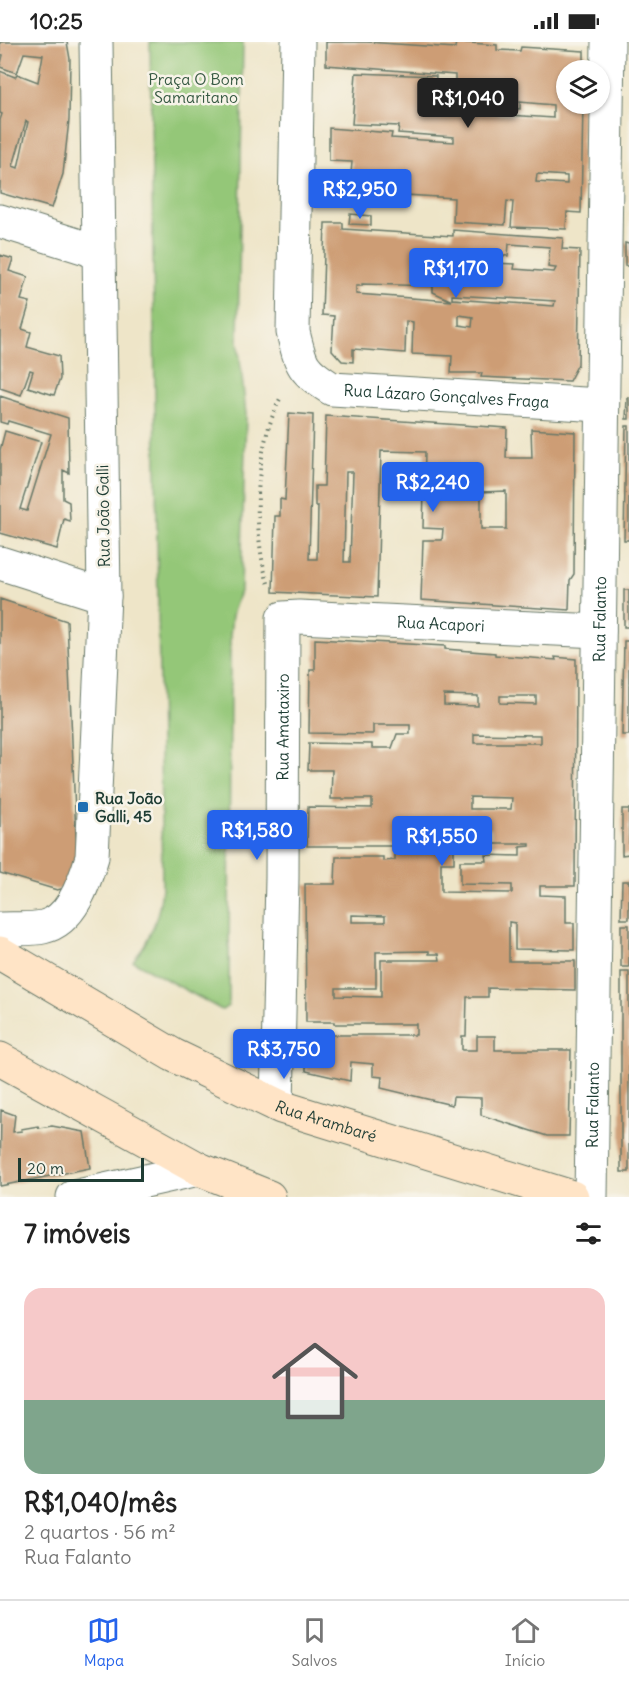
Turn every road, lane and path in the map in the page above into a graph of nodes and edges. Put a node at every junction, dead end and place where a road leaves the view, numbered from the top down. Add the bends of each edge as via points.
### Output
1 (96, 42) edge
2 (298, 42) edge
3 (608, 42) edge
4 (0, 222) edge
5 (99, 252) junction
6 (300, 362) junction
7 (601, 405) junction
8 (0, 563) edge
9 (104, 596) junction
10 (283, 618) junction
11 (599, 630) junction
12 (0, 929) edge
13 (0, 953) edge
14 (0, 1059) edge
15 (277, 1106) junction
16 (199, 1169) junction
17 (111, 1193) edge
18 (73, 1197) edge
19 (269, 1197) edge
20 (572, 1197) edge
21 (591, 1197) edge

1 - 5 street, Rua João Galli
2 - 6 street via 293,332
3 - 7 street, Rua Falanto
4 - 5 street
5 - 9 street, Rua João Galli
6 - 7 street, Rua Lázaro Gonçalves Fraga via 314,378 332,389
6 - 10 path via 266,432 260,475 258,539 270,590
7 - 11 street, Rua Falanto
8 - 9 street
9 - 12 street, Rua João Galli via 92,857 81,892 64,915 44,927
10 - 11 street, Rua Acapori
10 - 15 street, Rua Amataxiro
11 - 21 street, Rua Falanto
13 - 15 main road, Rua Arambaré via 173,1055
14 - 16 main road
15 - 20 main road, Rua Arambaré
16 - 17 street
16 - 19 main road
17 - 18 street

